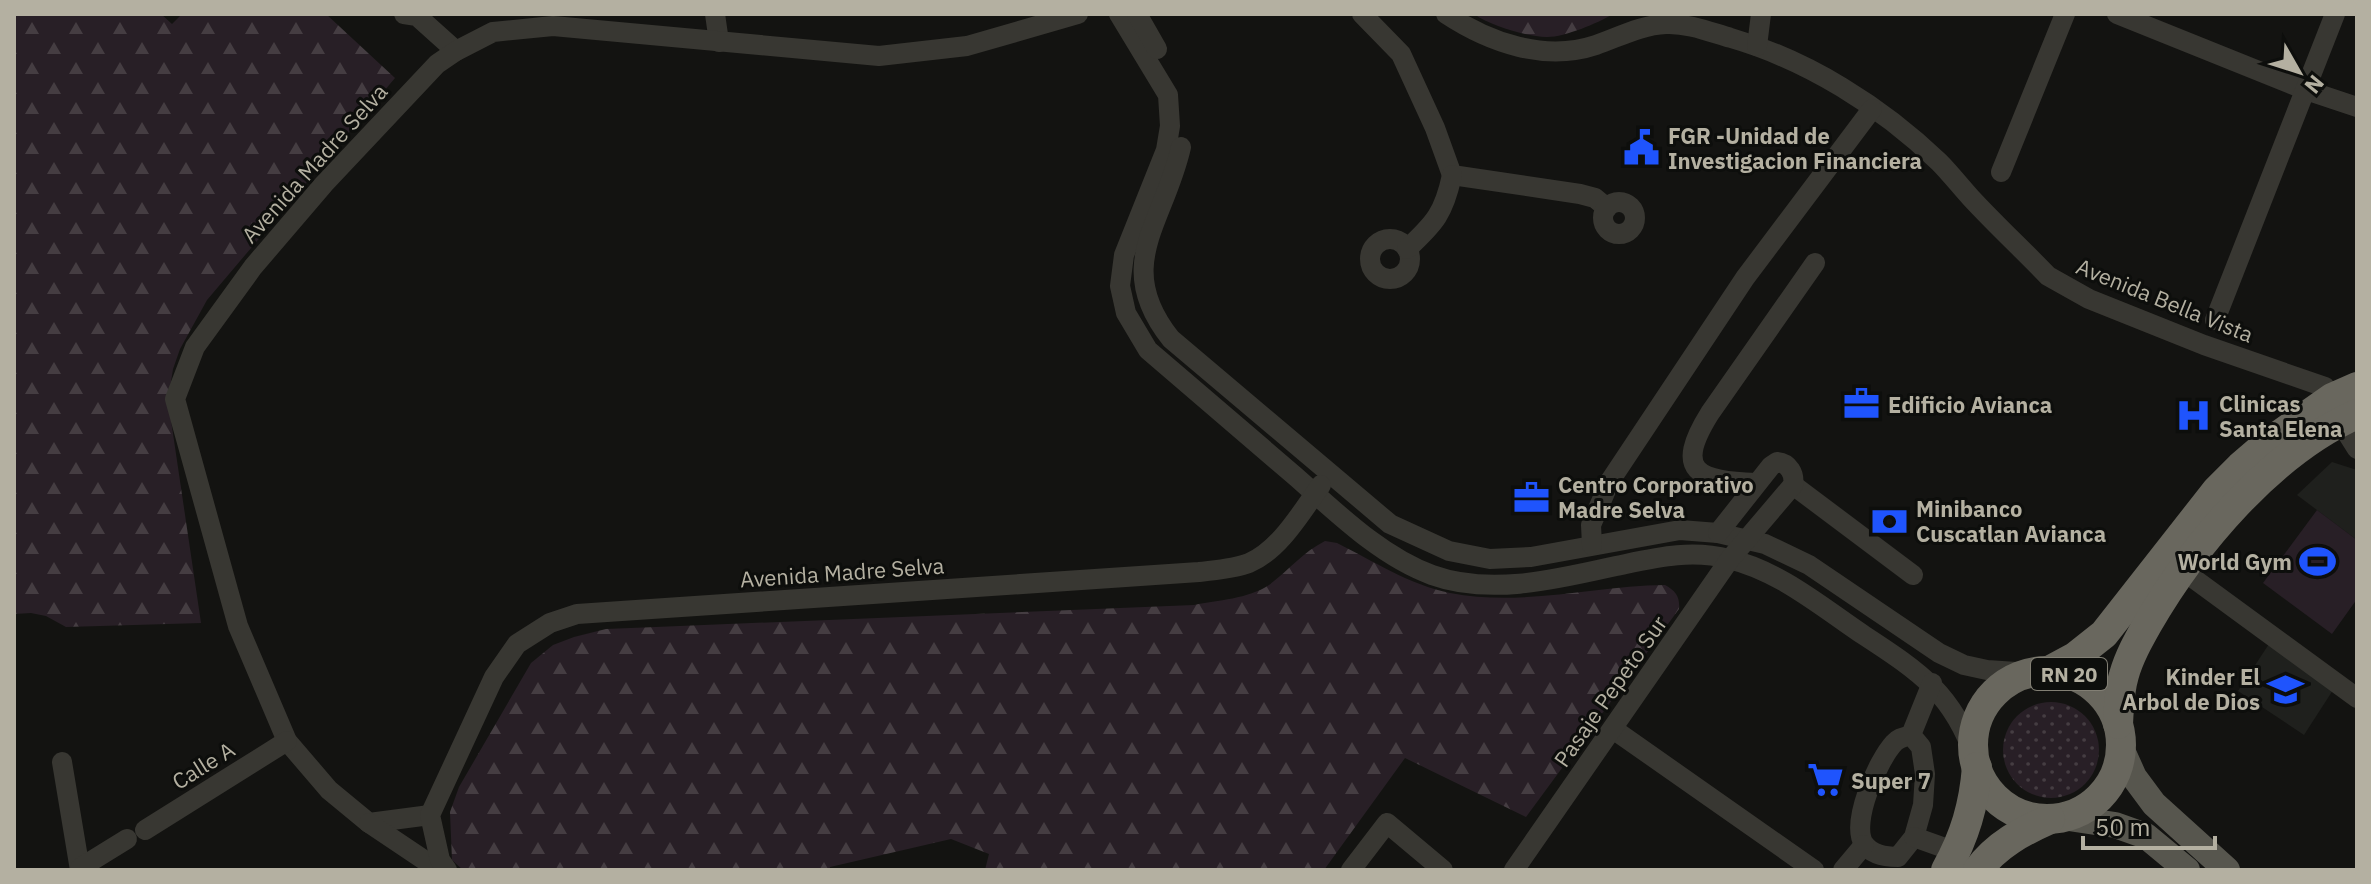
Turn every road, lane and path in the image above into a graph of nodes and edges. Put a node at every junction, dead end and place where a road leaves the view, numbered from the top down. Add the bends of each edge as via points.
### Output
1 (404, 14) edge
2 (715, 14) edge
3 (1078, 14) edge
4 (1119, 14) edge
5 (1137, 14) edge
6 (1362, 14) edge
7 (1446, 14) edge
8 (1761, 14) edge
9 (2065, 14) edge
10 (2117, 14) edge
11 (2335, 14) edge
12 (719, 42) junction
13 (1757, 46) junction
14 (456, 51) junction
15 (2306, 90) junction
16 (2357, 107) edge
17 (1872, 109) junction
18 (2001, 172) dead end
19 (1452, 175) junction
20 (1607, 208) dead end
21 (1407, 249) dead end
22 (1815, 263) dead end
23 (2215, 320) dead end
24 (2346, 405) edge
25 (2357, 449) edge
26 (1329, 474) junction
27 (1756, 483) junction
28 (1793, 485) junction
29 (1315, 493) junction
30 (1718, 533) junction
31 (1745, 539) junction
32 (1592, 545) junction
33 (1730, 559) junction
34 (2182, 570) junction
35 (1913, 575) dead end
36 (2040, 672) junction
37 (1932, 683) junction
38 (2357, 698) edge
39 (1613, 729) junction
40 (1911, 735) junction
41 (2120, 736) junction
42 (287, 741) junction
43 (62, 762) dead end
44 (1976, 763) junction
45 (430, 815) junction
46 (2056, 818) junction
47 (369, 823) junction
48 (1914, 837) junction
49 (1864, 845) junction
50 (1960, 864) edge
51 (80, 869) edge
52 (439, 870) edge
53 (447, 870) edge
54 (1351, 870) edge
55 (1443, 870) edge
56 (1514, 870) edge
57 (1814, 870) edge
58 (1843, 870) edge
59 (2187, 870) edge
60 (2227, 870) edge

1 - 14 street via 417,16
2 - 12 street
3 - 12 street, Avenida Madre Selva via 967,46 879,56
4 - 29 street via 1168,95 1170,126 1166,150 1124,255 1120,286 1126,313 1148,350
5 - 26 street via 1177,82 1183,111 1180,150 1142,260 1149,306 1171,339
6 - 19 street via 1401,54
7 - 13 street, Avenida Bella Vista via 1504,43 1531,50 1578,50 1665,24
8 - 13 street
9 - 18 street
10 - 15 street
11 - 15 street
12 - 14 street, Avenida Madre Selva via 553,26 493,32
13 - 17 street, Avenida Bella Vista via 1826,79
14 - 42 street, Avenida Madre Selva via 416,86 253,267 195,347 175,399 238,626
15 - 16 street
15 - 23 street
17 - 24 street, Avenida Bella Vista via 1940,163 2048,276 2150,329 2325,387
17 - 32 street via 1745,278 1610,481 1591,525
19 - 20 street via 1570,192 1595,198
19 - 21 street via 1446,202 1432,226
22 - 27 street via 1710,413 1691,450 1699,472 1711,480
24 - 25 street
24 - 34 highway, RN 20 via 2247,495
24 - 36 highway, RN 20 via 2268,443 2240,467 2104,634 2075,657
26 - 29 street, Avenida Madre Selva
26 - 32 street via 1390,524 1468,557 1531,557
27 - 28 street via 1783,462 1793,474
27 - 30 street
28 - 31 street, Pasaje Pepeto Sur
28 - 35 street
29 - 33 street via 1399,559 1432,575 1472,584 1573,576 1678,554
29 - 45 street, Avenida Madre Selva via 1266,553 1230,567 577,614 550,623 517,644 494,677
30 - 31 street
30 - 32 street via 1680,530
31 - 33 street, Pasaje Pepeto Sur
31 - 36 street via 1809,565 1964,665
33 - 37 street via 1776,576
33 - 39 street, Pasaje Pepeto Sur
34 - 38 street
34 - 41 highway, RN 20 via 2132,652 2121,689
36 - 41 highway, RN 20 via 2067,674 2091,685 2107,702
36 - 44 highway, RN 20 via 2003,686 1985,706 1975,731
37 - 40 street
37 - 44 street via 1956,713
39 - 56 street, Pasaje Pepeto Sur
39 - 57 street
40 - 48 street via 1921,747 1925,774
40 - 49 street via 1897,740 1881,760 1859,827
41 - 46 highway, RN 20 via 2116,772 2103,792 2085,808
41 - 60 main road via 2134,777 2154,804
42 - 47 street, Avenida Madre Selva via 329,790
42 - 51 street, Calle A
43 - 51 street
44 - 46 highway via 1984,784 2002,804 2026,816
44 - 50 highway, RN 20
45 - 47 street
45 - 53 street
46 - 50 highway, RN 20
46 - 59 main road via 2115,825 2146,836
47 - 52 street, Avenida Madre Selva
48 - 49 street via 1898,857 1882,857
48 - 50 street
49 - 58 street
54 - 55 street via 1387,823

